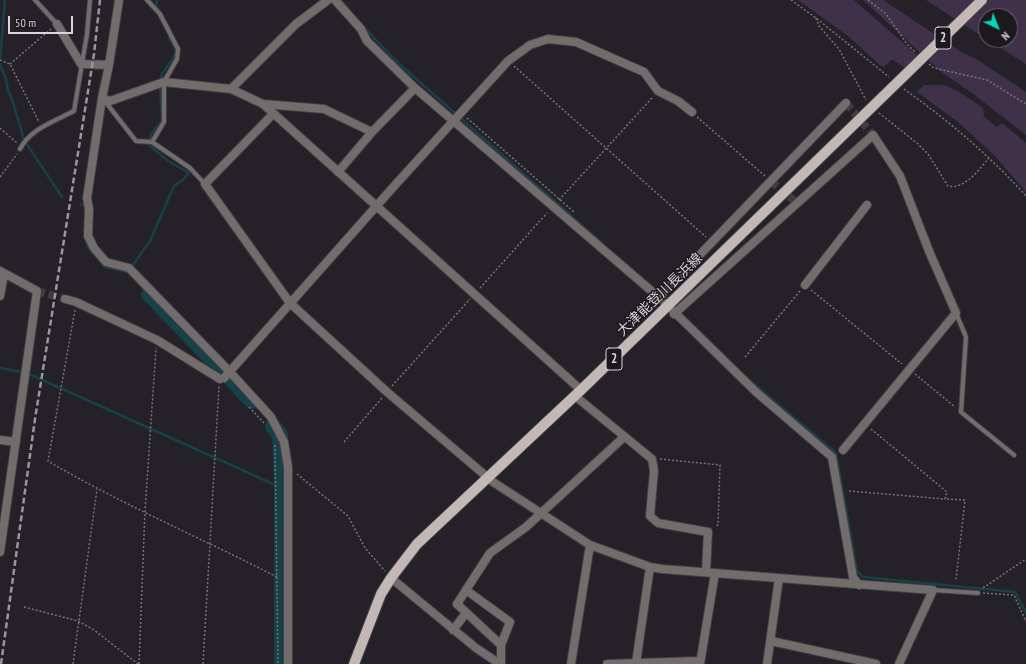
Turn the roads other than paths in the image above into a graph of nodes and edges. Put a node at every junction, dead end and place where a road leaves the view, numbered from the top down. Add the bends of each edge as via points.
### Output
1 (35, 0) edge
2 (90, 0) edge
3 (119, 0) edge
4 (147, 0) edge
5 (328, 0) edge
6 (335, 0) edge
7 (982, 0) edge
8 (57, 24) joint
9 (81, 64) junction
10 (110, 65) junction
11 (161, 82) junction
12 (415, 88) junction
13 (231, 89) junction
14 (102, 98) junction
15 (846, 103) dead end
16 (263, 104) junction
17 (692, 112) road end
18 (273, 114) junction
19 (458, 116) junction
20 (372, 132) junction
21 (150, 142) junction
22 (22, 146) road end
23 (338, 172) junction
24 (205, 184) junction
25 (867, 205) dead end
26 (376, 207) junction
27 (2, 272) edge
28 (805, 285) road end
29 (0, 296) edge
30 (66, 299) tunnel mouth
31 (290, 303) junction
32 (668, 307) junction
33 (956, 313) junction
34 (224, 376) junction
35 (578, 393) junction
36 (624, 437) junction
37 (0, 440) edge
38 (16, 442) junction
39 (843, 450) dead end
40 (1014, 455) dead end
41 (488, 478) junction
42 (541, 514) junction
43 (590, 544) junction
44 (0, 552) edge
45 (650, 567) junction
46 (706, 572) junction
47 (715, 573) junction
48 (391, 578) junction
49 (780, 578) junction
50 (859, 585) junction
51 (466, 590) junction
52 (933, 590) junction
53 (978, 593) road end
54 (466, 613) junction
55 (452, 630) junction
56 (771, 641) junction
57 (501, 645) junction
58 (700, 662) edge
59 (636, 663) junction
60 (288, 664) edge
61 (354, 664) edge
62 (500, 664) edge
63 (572, 664) edge
64 (607, 664) edge
65 (767, 664) edge
66 (876, 664) edge
67 (899, 664) edge

1 - 8 lane
2 - 9 lane
3 - 10 street
4 - 11 lane via 157,10 178,49 177,59
5 - 13 street via 296,24
6 - 12 street via 361,29 367,41
7 - 32 main road, 大津能登川長浜線 / 2, bridge
8 - 9 street
9 - 10 street
9 - 22 lane via 74,111 42,128
10 - 14 street
11 - 13 street
11 - 14 street via 110,101
11 - 21 lane via 164,122
12 - 19 street
12 - 20 street
13 - 16 street
14 - 21 lane via 136,141
14 - 34 street via 87,198 90,209 88,236 106,262 129,268
15 - 32 street via 662,294
16 - 18 street
16 - 20 street via 324,109
17 - 19 street via 678,101 658,91 644,72 576,42 548,39 530,45 508,61
18 - 23 street
18 - 24 street
19 - 26 street
19 - 32 street via 552,208
20 - 23 street
21 - 24 lane via 190,168
23 - 26 street
24 - 31 street
25 - 28 street
26 - 31 street
26 - 35 street
27 - 29 street
27 - 38 street via 37,291
30 - 34 street via 157,340
31 - 34 street
31 - 41 street via 387,392
32 - 33 street via 873,135 900,176
32 - 35 main road, 大津能登川長浜線 / 2
32 - 50 street via 756,392 832,457 853,577
33 - 39 street
33 - 40 lane via 966,337 961,412
34 - 60 street via 271,417 284,442 288,467
35 - 36 street
35 - 41 main road, 大津能登川長浜線 / 2
36 - 42 street
36 - 46 street via 652,459 654,471 650,516 653,521 708,532
37 - 38 street
38 - 44 street
41 - 42 street
41 - 48 main road, 大津能登川長浜線 / 2 via 417,544
42 - 43 street
42 - 51 street via 490,553
43 - 45 street
43 - 63 street
45 - 46 street
45 - 59 street
46 - 47 street
47 - 49 street
47 - 58 street
48 - 55 street
48 - 61 main road, 大津能登川長浜線 / 2 via 381,594
49 - 50 street
49 - 56 street
50 - 52 street
51 - 54 street via 457,604
51 - 57 street via 510,622
52 - 53 lane
52 - 67 street
54 - 55 street
54 - 57 street
55 - 62 street
56 - 65 street
56 - 66 street
57 - 62 street
58 - 59 street
59 - 64 street

